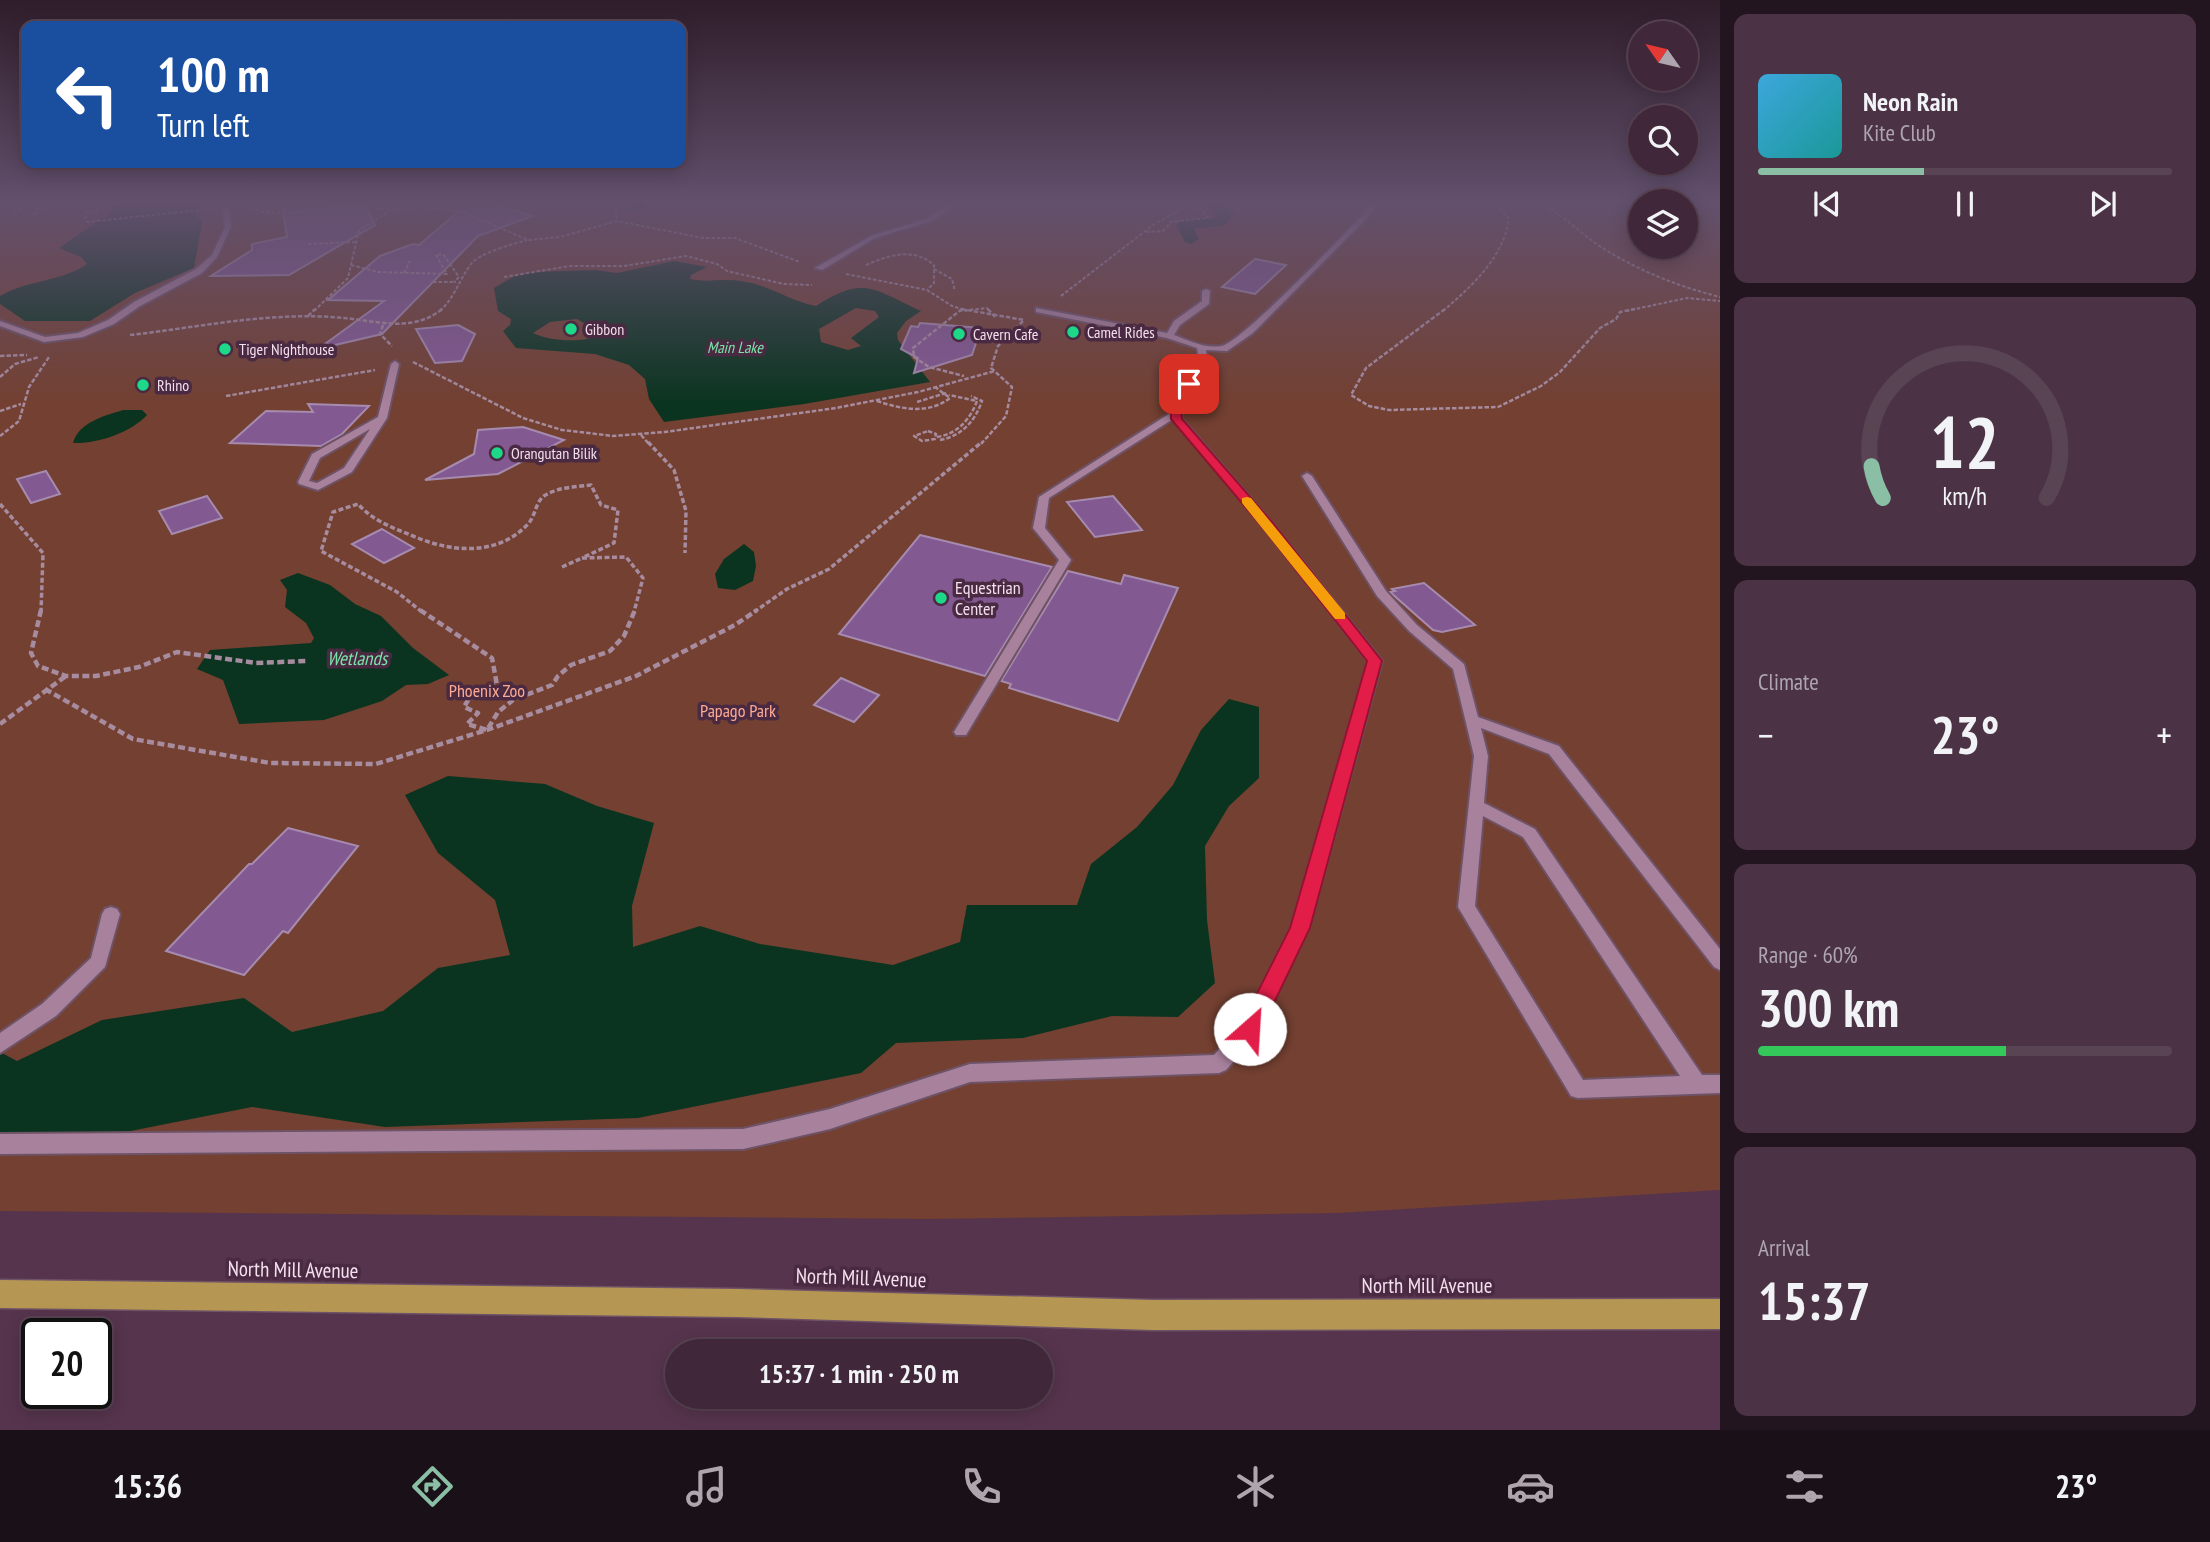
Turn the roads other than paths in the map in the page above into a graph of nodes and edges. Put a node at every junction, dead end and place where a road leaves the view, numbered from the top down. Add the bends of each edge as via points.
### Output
1 (199, 271) edge
2 (1311, 271) edge
3 (1206, 291) dead end
4 (1039, 310) road end
5 (0, 323) edge
6 (1169, 336) junction
7 (1201, 347) junction
8 (395, 364) road end
9 (1176, 413) junction
10 (382, 418) junction
11 (1307, 476) dead end
12 (1471, 719) junction
13 (961, 732) dead end
14 (1476, 806) junction
15 (111, 914) dead end
16 (1720, 962) edge
17 (4, 1042) edge
18 (1720, 1084) edge
19 (1697, 1085) junction
20 (0, 1144) edge
21 (0, 1294) edge
22 (1720, 1314) edge

1 - 5 lane via 80,335 44,340
2 - 7 lane via 1250,331 1224,349
3 - 6 lane via 1206,302 1177,323
4 - 6 lane
6 - 7 lane
7 - 9 lane via 1204,367 1175,400
8 - 10 lane
9 - 13 lane via 1044,497 1039,528 1065,560
9 - 20 lane via 1375,661 1300,928 1250,1029 1219,1065 970,1073 830,1119 743,1139
10 - 10 lane via 316,456 303,482 318,487 348,470
11 - 12 lane via 1381,593 1459,667
12 - 14 lane via 1482,756
12 - 16 lane via 1554,750
14 - 19 lane via 1529,833
14 - 19 lane via 1466,907 1578,1089
15 - 17 lane via 99,962 49,1010
18 - 19 lane
21 - 22 main road, North Mill Avenue via 738,1303 1153,1315

